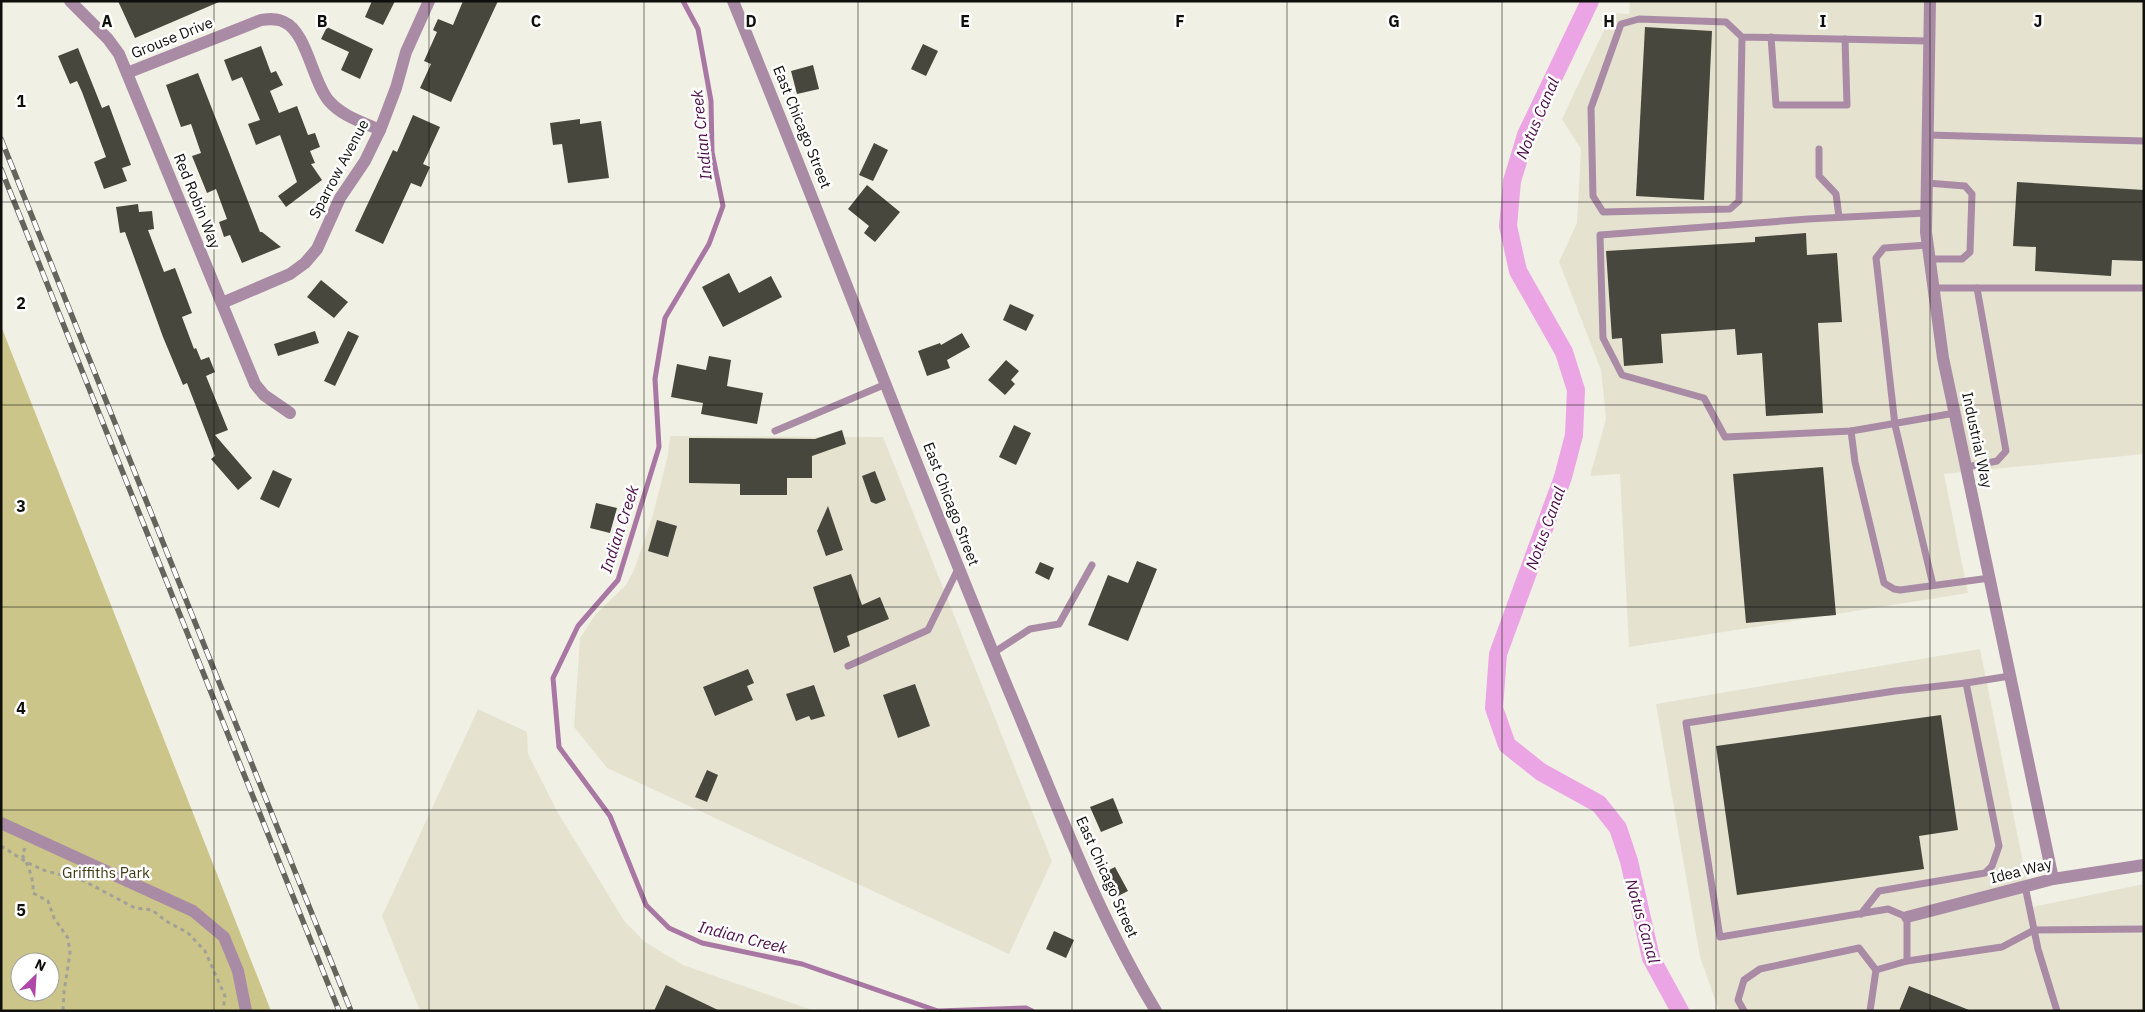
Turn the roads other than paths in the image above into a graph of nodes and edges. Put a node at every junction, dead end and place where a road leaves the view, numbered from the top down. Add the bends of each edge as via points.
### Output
1 (70, 1) edge
2 (429, 1) edge
3 (733, 1) edge
4 (1930, 1) edge
5 (1742, 36) junction
6 (1771, 37) junction
7 (1845, 39) junction
8 (1930, 41) junction
9 (127, 73) junction
10 (380, 130) junction
11 (1928, 135) junction
12 (2144, 141) edge
13 (1818, 148) dead end
14 (1927, 183) junction
15 (1926, 213) junction
16 (1839, 217) junction
17 (1928, 245) junction
18 (1930, 259) junction
19 (1934, 288) junction
20 (1977, 288) junction
21 (2144, 288) edge
22 (222, 303) junction
23 (886, 384) junction
24 (290, 413) dead end
25 (1955, 413) junction
26 (1895, 425) junction
27 (775, 431) dead end
28 (1851, 431) junction
29 (1966, 467) junction
30 (1092, 565) dead end
31 (958, 569) junction
32 (1990, 578) junction
33 (1933, 585) junction
34 (993, 653) junction
35 (848, 666) dead end
36 (2010, 676) junction
37 (1966, 683) junction
38 (1, 823) edge
39 (2144, 865) edge
40 (2053, 879) junction
41 (2025, 886) junction
42 (1860, 914) junction
43 (1907, 917) junction
44 (2034, 930) junction
45 (2144, 930) edge
46 (1907, 961) junction
47 (1876, 970) junction
48 (246, 1011) edge
49 (1156, 1011) edge
50 (1744, 1011) edge
51 (1870, 1011) edge
52 (2057, 1011) edge

1 - 9 street, Red Robin Way via 108,38
2 - 10 street, Sparrow Avenue via 406,52
3 - 23 street, East Chicago Street
4 - 8 street, Industrial Way
5 - 5 lane via 1740,201 1730,209 1603,212 1594,196 1591,108 1621,24 1639,20 1726,22
5 - 6 lane
6 - 7 lane
6 - 7 lane via 1776,105 1847,105
7 - 8 lane
8 - 11 street, Industrial Way
9 - 10 street, Grouse Drive via 261,20 274,19 294,29 318,84 331,103 356,120
9 - 22 street, Red Robin Way
10 - 22 street, Sparrow Avenue via 365,161 340,198 317,248 305,263 290,274
11 - 12 lane
11 - 14 street, Industrial Way
13 - 16 lane via 1819,176 1836,194
14 - 15 street, Industrial Way
14 - 18 lane via 1966,186 1972,194 1970,252 1962,259
15 - 16 lane
15 - 17 street, Industrial Way
16 - 28 lane via 1600,234 1603,338 1622,375 1704,398 1726,437
17 - 18 street, Industrial Way
17 - 26 lane via 1884,248 1876,258
18 - 19 street, Industrial Way
19 - 20 lane
19 - 25 street, Industrial Way via 1943,358
20 - 21 lane
20 - 29 lane via 2006,451 1997,462
22 - 24 street, Red Robin Way via 255,384 264,395
23 - 27 lane
23 - 31 street, East Chicago Street
25 - 26 lane
25 - 29 street, Industrial Way
26 - 28 lane
26 - 33 lane
28 - 33 lane via 1855,462 1884,583 1900,590
29 - 32 street, Industrial Way
30 - 34 lane via 1059,624 1030,629
31 - 34 street, East Chicago Street
31 - 35 lane via 928,630
32 - 33 lane
32 - 36 street, Industrial Way
34 - 49 street, East Chicago Street via 1105,918
36 - 37 lane
36 - 40 street, Industrial Way
37 - 42 lane via 1999,846 1992,866 1984,873 1879,891
37 - 42 lane via 1895,690 1686,724 1720,937
38 - 48 street via 193,911 224,937 238,971
39 - 40 street, Idea Way
40 - 41 street, Idea Way
41 - 43 street, Idea Way
41 - 44 lane
42 - 43 lane via 1888,909
43 - 46 lane
44 - 45 lane
44 - 46 lane via 2002,947
44 - 52 lane
46 - 47 lane
47 - 50 lane via 1859,948 1760,969 1744,980 1738,1000
47 - 51 lane

